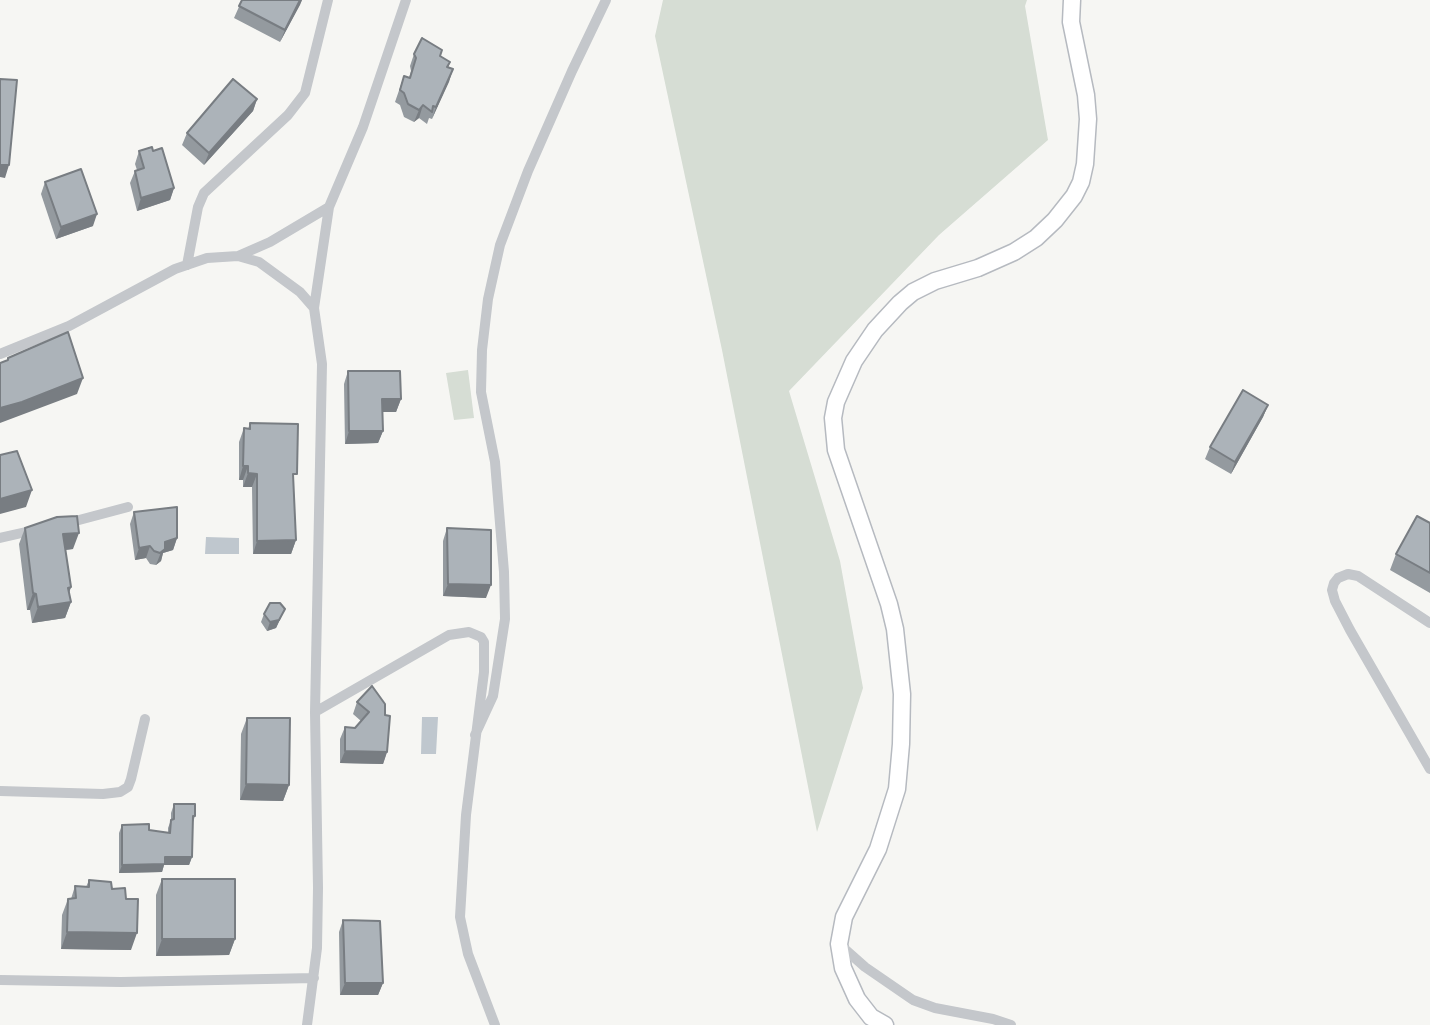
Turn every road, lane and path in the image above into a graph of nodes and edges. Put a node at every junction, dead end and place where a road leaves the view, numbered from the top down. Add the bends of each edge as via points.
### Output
1 (328, 0) edge
2 (406, 0) edge
3 (606, 0) edge
4 (1072, 0) edge
5 (329, 207) junction
6 (238, 256) junction
7 (187, 265) junction
8 (314, 308) junction
9 (0, 354) edge
10 (128, 508) dead end
11 (0, 538) edge
12 (1430, 623) edge
13 (315, 712) junction
14 (145, 719) dead end
15 (475, 735) junction
16 (1430, 769) edge
17 (0, 791) edge
18 (839, 944) junction
19 (314, 978) junction
20 (0, 980) edge
21 (307, 1025) edge
22 (495, 1025) edge
23 (885, 1025) edge
24 (1010, 1025) edge

1 - 7 street via 305,93 288,115 204,193
2 - 5 street via 363,127
3 - 15 street via 528,171 500,245 488,299 481,392 496,473 505,619 493,696
4 - 18 street via 1071,22 1088,119 1086,164 1074,196 1046,229 1014,252 935,281 900,303 864,345 836,402 836,450 889,604 902,704 895,797 878,849 844,917
5 - 6 street
5 - 8 street
6 - 7 street
6 - 8 street via 259,262
7 - 9 street via 69,326
8 - 13 street via 322,364
10 - 11 street
12 - 16 street via 1358,576 1348,574 1334,583 1335,601 1349,630
13 - 15 street via 442,638 469,632 481,637 485,648
13 - 19 street via 318,888
14 - 17 street via 131,779 120,792
15 - 22 street via 460,917 468,954
18 - 23 street via 843,968 857,999 871,1017
18 - 24 street via 913,1000
19 - 20 street
19 - 21 street

